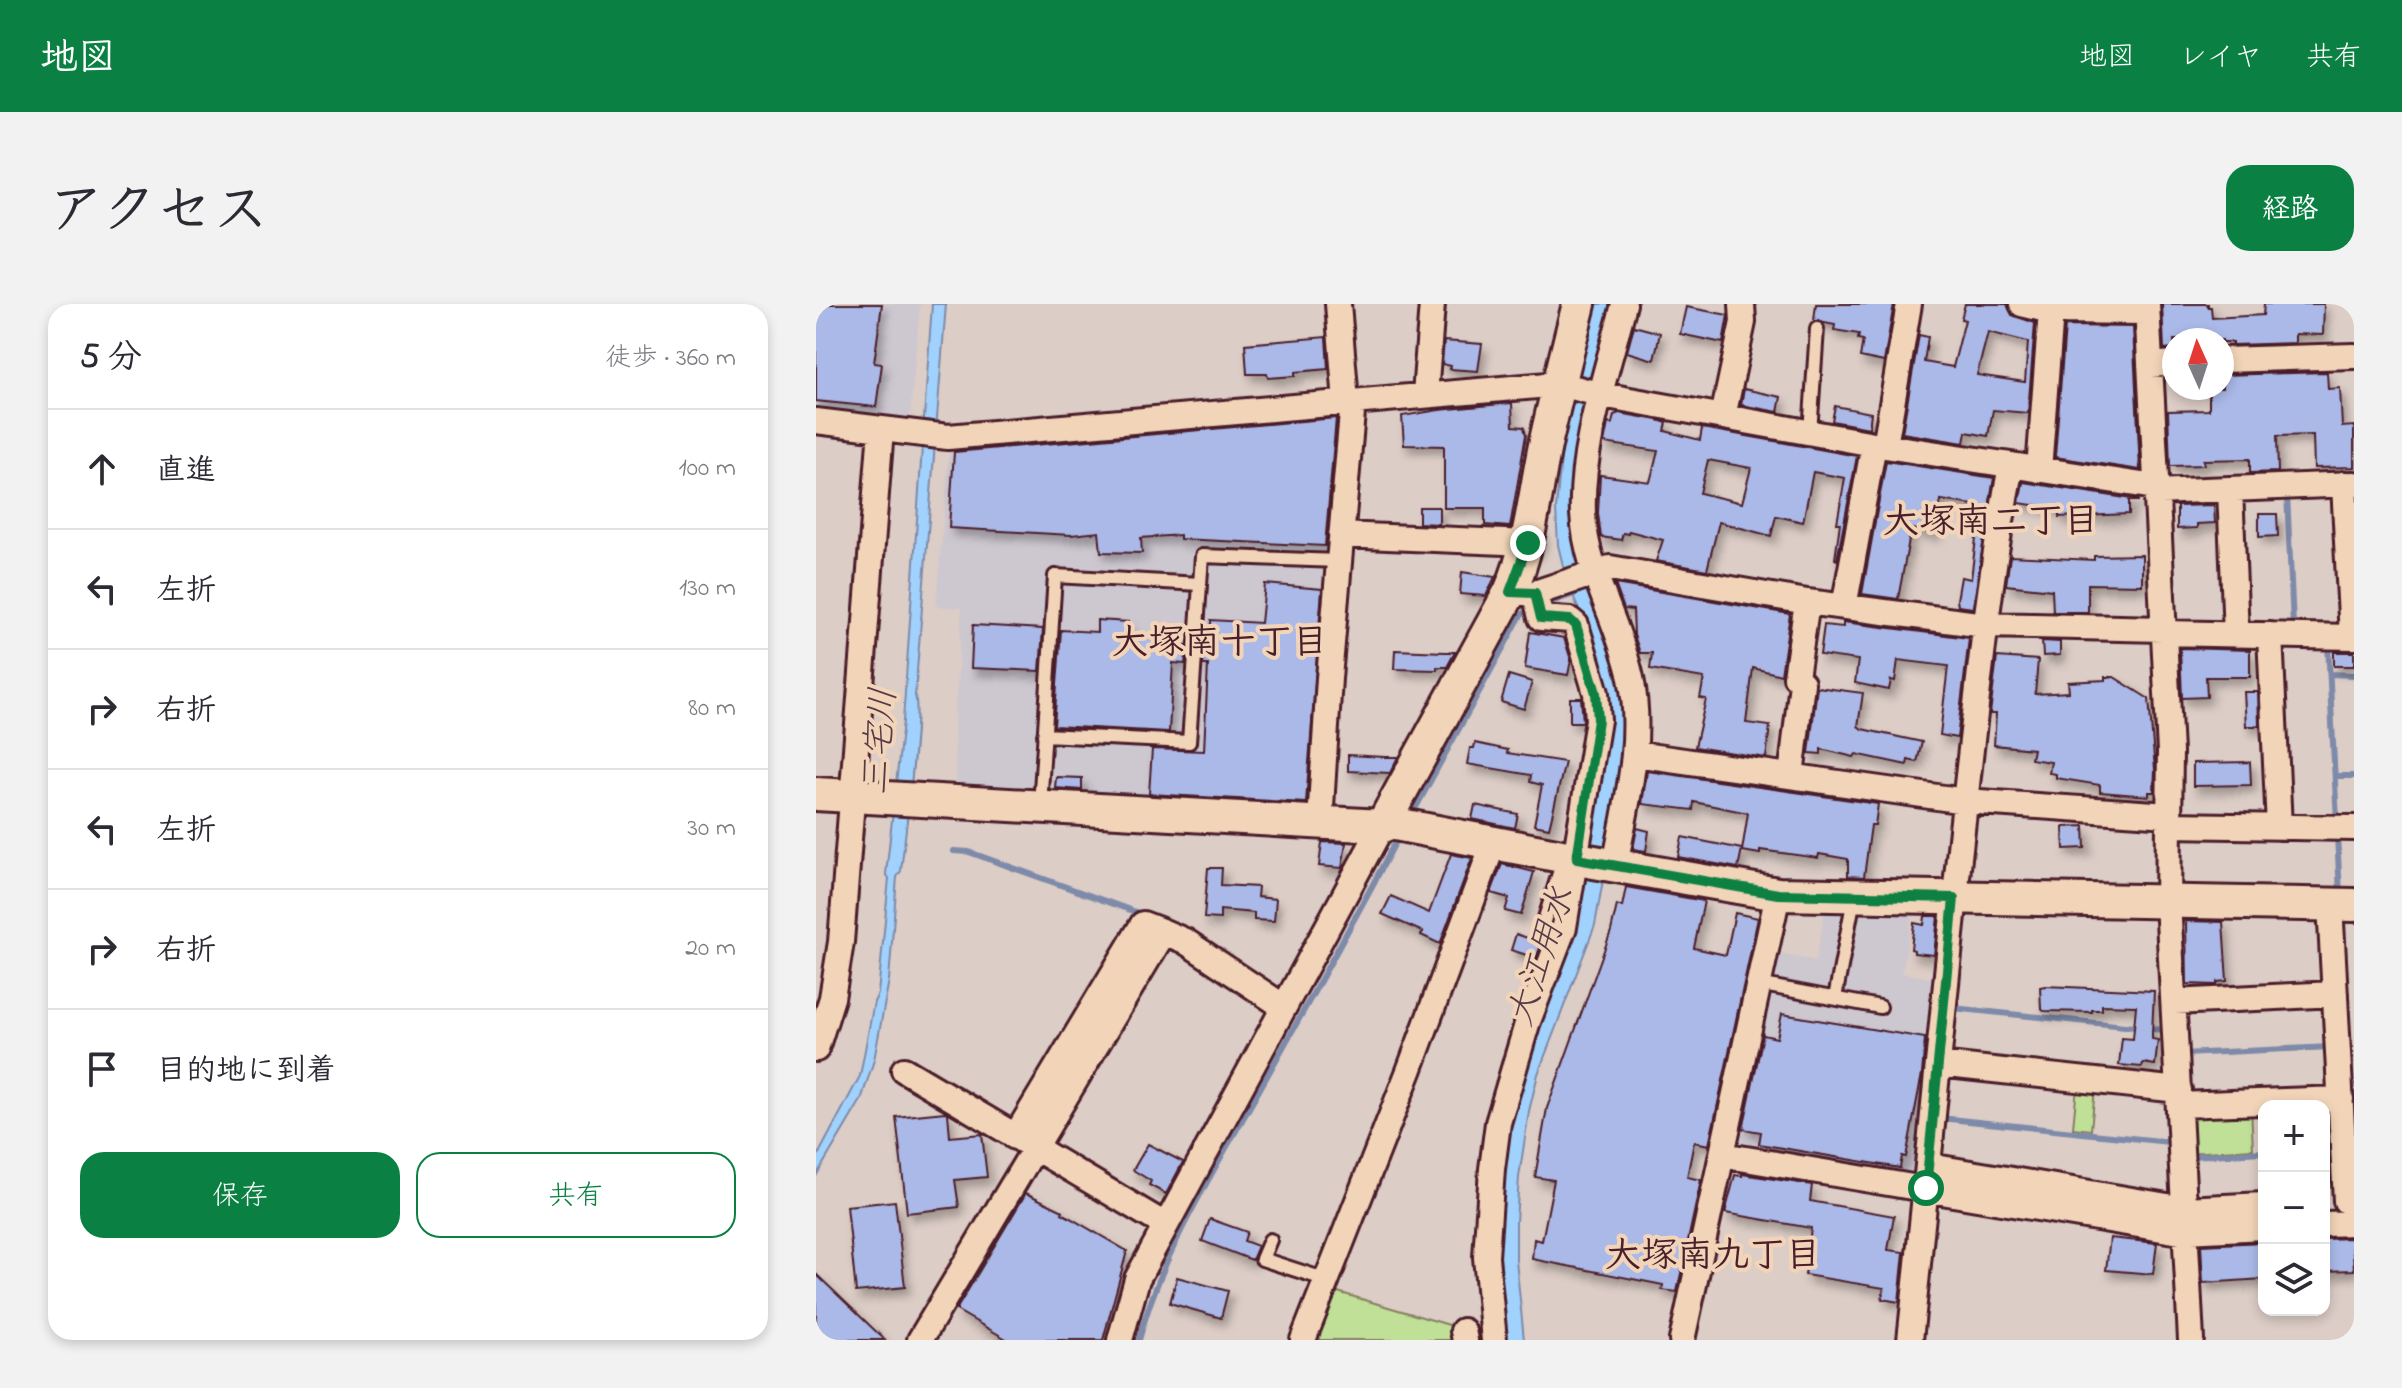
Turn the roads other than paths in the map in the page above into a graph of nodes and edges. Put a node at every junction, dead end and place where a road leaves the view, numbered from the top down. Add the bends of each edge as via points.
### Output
1 (1338, 304) edge
2 (1432, 304) edge
3 (1579, 304) edge
4 (1624, 304) edge
5 (1742, 304) edge
6 (1909, 304) edge
7 (2022, 304) edge
8 (2147, 308) edge
9 (2051, 311) junction
10 (1817, 329) dead end
11 (2354, 356) edge
12 (2234, 360) edge
13 (2162, 364) edge
14 (1560, 384) junction
15 (1425, 395) junction
16 (1601, 395) junction
17 (1349, 402) junction
18 (1723, 417) junction
19 (816, 421) edge
20 (881, 429) junction
21 (1810, 433) junction
22 (1879, 445) junction
23 (2011, 466) junction
24 (2039, 470) junction
25 (2349, 484) edge
26 (2230, 489) junction
27 (2155, 490) junction
28 (1341, 535) junction
29 (1528, 543) junction
30 (1339, 561) junction
31 (1594, 573) junction
32 (1200, 584) junction
33 (1530, 599) junction
34 (1807, 602) junction
35 (1844, 607) junction
36 (1985, 625) junction
37 (2163, 631) junction
38 (2236, 635) junction
39 (2270, 635) junction
40 (2353, 637) edge
41 (1044, 735) junction
42 (1635, 754) junction
43 (1791, 776) junction
44 (816, 794) edge
45 (865, 795) junction
46 (1965, 801) junction
47 (1040, 806) junction
48 (2169, 820) junction
49 (1320, 823) junction
50 (1383, 824) junction
51 (2279, 827) junction
52 (2354, 828) edge
53 (1494, 842) junction
54 (1590, 861) junction
55 (1778, 894) junction
56 (1854, 895) junction
57 (1954, 898) junction
58 (2168, 901) junction
59 (2342, 904) edge
60 (1540, 934) dead end
61 (1758, 984) junction
62 (2335, 994) junction
63 (1835, 998) junction
64 (2174, 1002) junction
65 (1284, 1007) junction
66 (1880, 1007) dead end
67 (816, 1049) edge
68 (1938, 1064) junction
69 (904, 1070) dead end
70 (2179, 1097) junction
71 (2341, 1099) junction
72 (1025, 1143) junction
73 (1722, 1155) junction
74 (1928, 1177) junction
75 (2345, 1206) edge
76 (2258, 1207) edge
77 (1165, 1225) junction
78 (2186, 1225) junction
79 (2258, 1227) edge
80 (1270, 1240) dead end
81 (1327, 1280) junction
82 (920, 1340) edge
83 (1120, 1340) edge
84 (1303, 1340) edge
85 (1494, 1340) edge
86 (1682, 1340) edge
87 (1910, 1340) edge
88 (2191, 1340) edge

1 - 17 street
2 - 15 street
3 - 14 street
4 - 16 street
5 - 18 street
6 - 22 street
7 - 9 street
8 - 9 street
8 - 13 street
9 - 24 street
10 - 21 lane
11 - 12 street
13 - 27 street
14 - 15 street
14 - 16 street
14 - 29 street
15 - 17 street
16 - 18 street
16 - 31 street via 1583,512
17 - 20 street via 943,436
17 - 28 street
18 - 21 street
19 - 20 street
20 - 45 street
21 - 22 street
22 - 23 street
22 - 35 street
23 - 24 street
23 - 36 street
24 - 27 street
25 - 26 street
25 - 40 street
26 - 27 street
26 - 38 street
27 - 37 street
28 - 29 street
28 - 30 street
29 - 33 street
30 - 32 lane via 1202,556
30 - 49 street
31 - 33 street
31 - 34 street via 1610,568
31 - 42 street via 1630,675
32 - 41 lane via 1189,742
32 - 41 lane via 1055,576
33 - 50 street
33 - 54 street via 1541,618 1576,625 1596,693
34 - 35 street
34 - 43 street via 1796,677 1802,683
35 - 36 street
36 - 37 street
36 - 46 street
37 - 38 street
37 - 48 street
38 - 39 street
39 - 40 street
39 - 51 street
41 - 47 lane
42 - 43 street
42 - 54 street
43 - 46 street
44 - 45 street
45 - 47 street
45 - 67 street via 832,998
46 - 48 street
46 - 57 street
47 - 49 street
48 - 51 street
48 - 58 street
49 - 50 street
50 - 53 street
50 - 65 street
51 - 52 street
53 - 54 street
53 - 81 street
54 - 55 street
54 - 60 lane
54 - 85 street via 1518,1051 1498,1123 1486,1257
55 - 56 street
55 - 61 street
56 - 57 street
56 - 63 lane
57 - 58 street
57 - 68 street
58 - 59 street
58 - 64 street
59 - 62 street
61 - 63 lane
61 - 73 street
62 - 64 street
62 - 71 street
63 - 66 lane
64 - 70 street
65 - 72 street via 1164,932
65 - 77 street
68 - 70 street
68 - 74 street
69 - 72 street
70 - 71 street
70 - 78 street
71 - 75 street
72 - 77 street
72 - 82 street
73 - 74 street
73 - 86 street
74 - 78 street
74 - 87 street
76 - 78 street
77 - 83 street via 1137,1279
78 - 79 street
78 - 88 street
80 - 81 lane via 1262,1259
81 - 84 street

